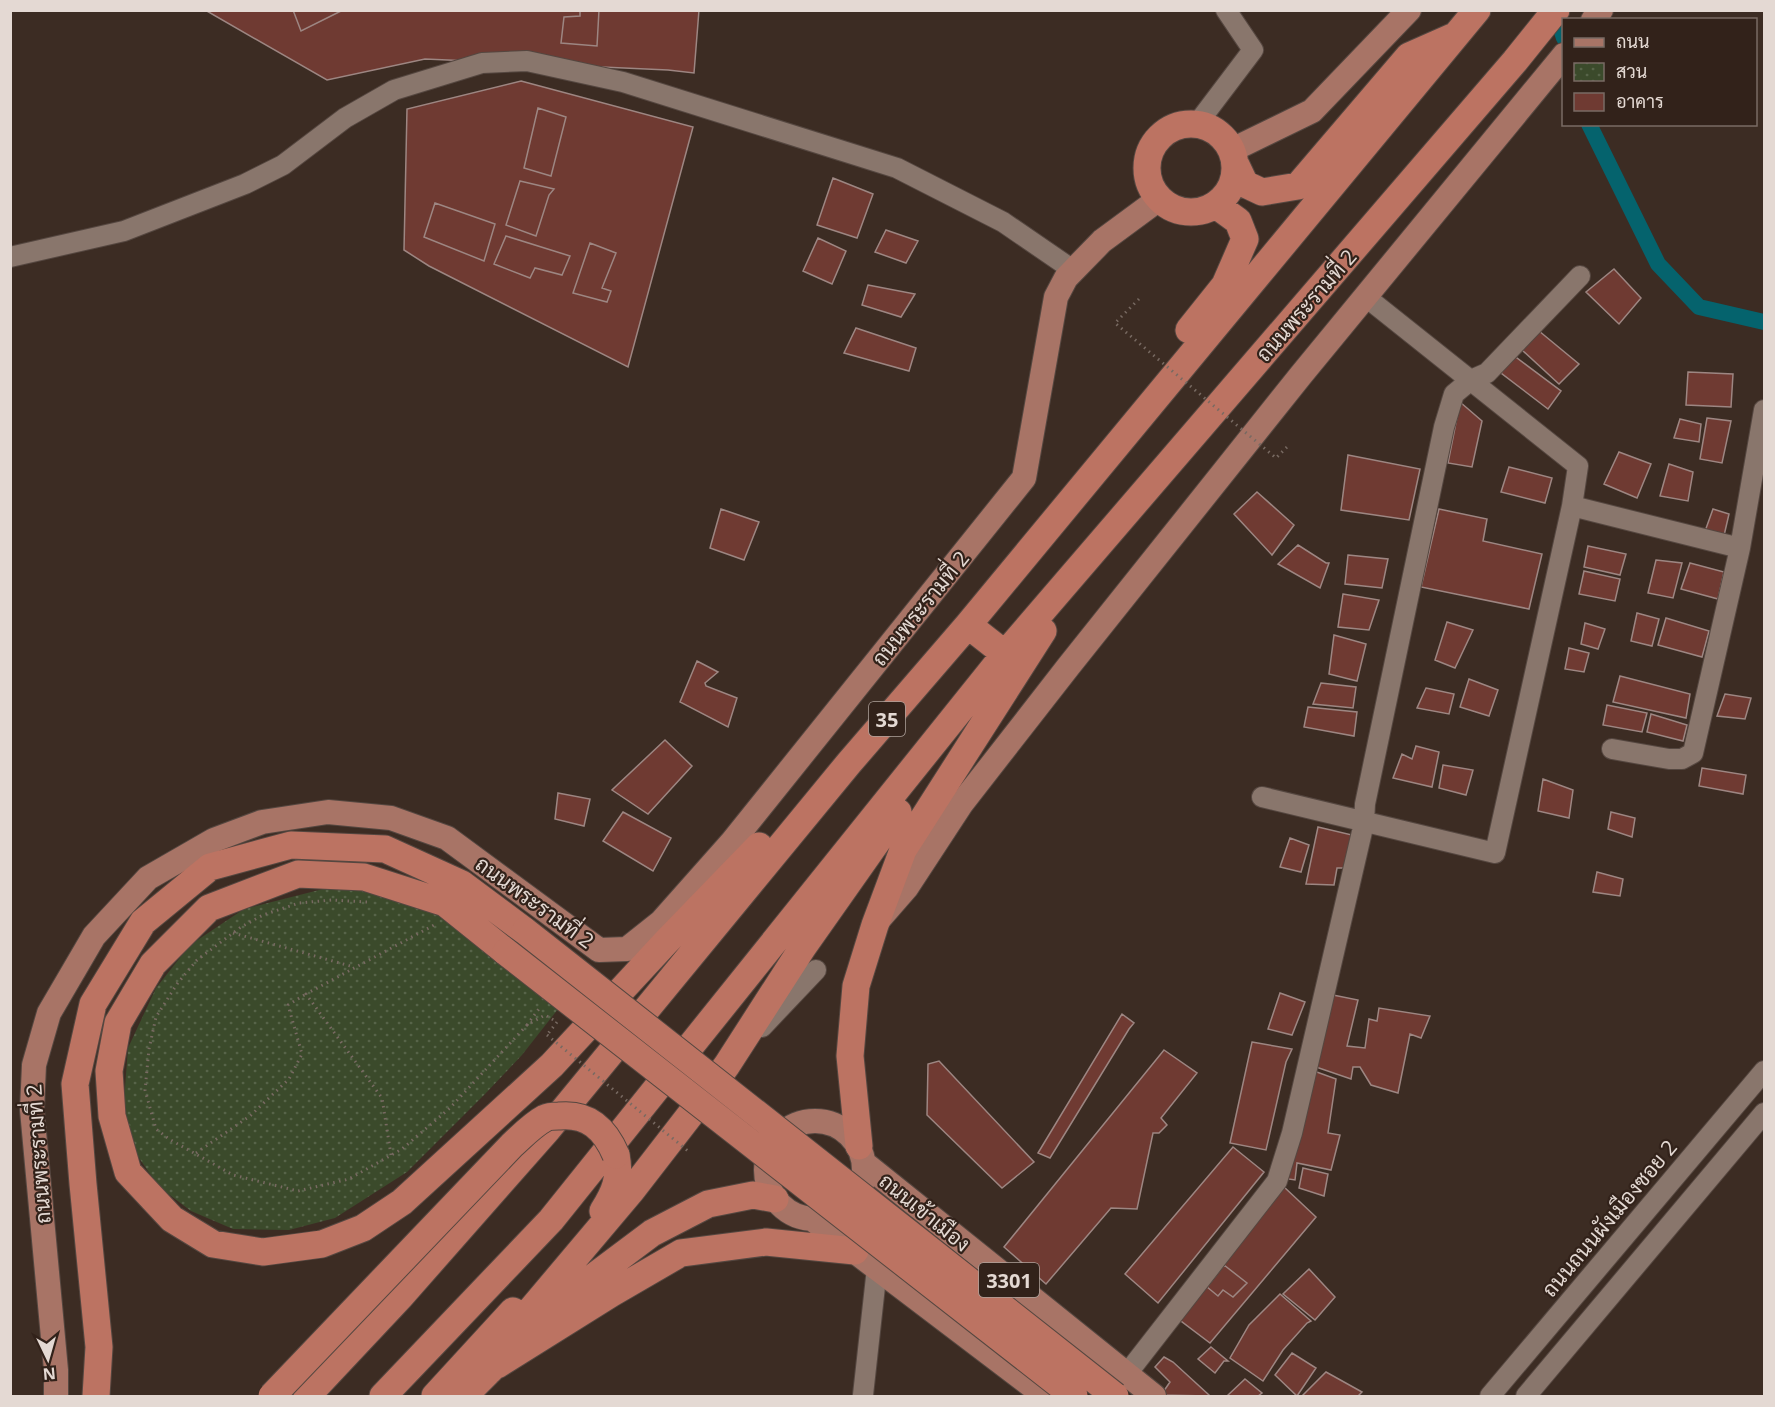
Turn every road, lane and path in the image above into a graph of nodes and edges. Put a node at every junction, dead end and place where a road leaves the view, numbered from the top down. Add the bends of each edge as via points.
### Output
1 (1226, 10) edge
2 (1409, 10) edge
3 (1477, 10) edge
4 (1556, 10) edge
5 (1459, 34) junction
6 (1562, 56) edge
7 (1197, 124) junction
8 (1234, 158) junction
9 (1159, 199) junction
10 (1216, 205) junction
11 (10, 257) edge
12 (1073, 270) junction
13 (1580, 276) dead end
14 (1366, 297) junction
15 (1139, 299) dead end
16 (1471, 380) junction
17 (1764, 410) edge
18 (1290, 445) dead end
19 (1090, 478) junction
20 (1572, 506) junction
21 (1740, 548) junction
22 (1091, 554) junction
23 (968, 624) junction
24 (1005, 654) junction
25 (1612, 749) dead end
26 (849, 763) junction
27 (1262, 797) dead end
28 (1364, 823) junction
29 (377, 904) dead end
30 (431, 921) dead end
31 (436, 923) junction
32 (875, 925) junction
33 (443, 927) dead end
34 (233, 933) junction
35 (356, 967) junction
36 (816, 970) dead end
37 (306, 994) junction
38 (545, 1000) dead end
39 (527, 1025) junction
40 (1764, 1071) edge
41 (722, 1072) junction
42 (698, 1106) junction
43 (1764, 1113) edge
44 (784, 1130) junction
45 (688, 1151) dead end
46 (195, 1154) junction
47 (861, 1154) junction
48 (392, 1155) junction
49 (766, 1159) junction
50 (776, 1199) junction
51 (812, 1219) junction
52 (855, 1251) junction
53 (877, 1268) junction
54 (489, 1371) junction
55 (1121, 1386) edge
56 (1499, 1394) edge
57 (863, 1395) dead end
58 (56, 1396) edge
59 (96, 1396) edge
60 (272, 1396) edge
61 (307, 1396) edge
62 (383, 1396) edge
63 (435, 1396) edge
64 (464, 1396) edge
65 (1045, 1396) edge
66 (1074, 1396) edge
67 (1154, 1396) edge
68 (1526, 1396) edge

1 - 7 street via 1253,50
2 - 8 main road via 1312,111
3 - 5 highway, 35
4 - 22 highway, ถนนพระรามที่ 2 / 35
5 - 8 highway via 1409,56 1298,186 1262,192 1245,184
5 - 19 highway, 35
6 - 14 main road, ถนนพระรามที่ 2
7 - 8 highway via 1224,138
7 - 9 highway via 1167,131 1156,142 1147,171
8 - 10 highway via 1234,181
9 - 10 highway via 1186,212
9 - 12 main road, ถนนพระรามที่ 2 / 35 via 1102,241
10 - 19 highway via 1238,221 1245,239 1225,285 1136,396
11 - 12 street via 124,231 245,184 283,165 345,118 394,90 482,63 527,61 623,82 897,168 1002,222
12 - 58 main road, ถนนพระรามที่ 2 / 35 via 1056,297 1024,478 732,842 661,922 627,949 600,950 447,838 391,818 328,812 262,822 214,840 148,878 94,936 49,1012 34,1065 32,1110
13 - 16 street via 1487,373
14 - 16 street
14 - 32 main road, ถนนพระรามที่ 2 via 1068,667 962,803 907,887
15 - 18 path, bridge via 1115,323 1276,458
16 - 20 street via 1578,466
16 - 28 street via 1454,394 1444,427
17 - 21 street
19 - 23 highway, 35
20 - 21 street
20 - 28 street via 1495,853
21 - 25 street via 1693,753 1682,759 1668,759
22 - 24 highway, ถนนพระรามที่ 2 / 35
22 - 32 highway via 903,850
23 - 24 highway
23 - 26 highway, 35
24 - 41 highway via 803,947
24 - 62 highway, ถนนพระรามที่ 2 / 35 via 551,1220
26 - 61 highway, 35 via 548,1129
26 - 66 highway, bridge via 766,839 666,942 552,1065 402,1202 363,1228 322,1244 263,1252 213,1244 172,1219 128,1172 112,1116 109,1071 117,1023 153,964 209,908 298,874 364,877 445,903 506,952
27 - 28 street
28 - 55 street via 1292,1133 1276,1181
29 - 34 path via 333,900 299,903 263,915
30 - 31 path
31 - 33 path
31 - 35 path
32 - 47 highway via 856,986 850,1056
34 - 35 path
34 - 46 path via 197,960 177,984 156,1017 149,1049 145,1090 156,1129
35 - 37 path
36 - 41 street
37 - 46 path via 288,1005 302,1054 290,1079 250,1116
37 - 48 path via 382,1098
38 - 39 path
39 - 45 path, bridge via 545,1015 557,1022 547,1035
39 - 48 path via 450,1108
40 - 56 street, ถนนถนนผังเมืองซอย 2
41 - 42 highway
41 - 44 highway
42 - 49 highway
42 - 54 highway via 530,1311
43 - 68 street
44 - 47 main road, ถนนเข้าเมือง via 800,1122 817,1120 833,1124 848,1133
44 - 49 main road
46 - 48 path via 233,1175 298,1191 349,1179
47 - 51 main road, ถนนเข้าเมือง via 864,1177 852,1203 840,1212
47 - 55 main road, ถนนเข้าเมือง / 3301
49 - 50 main road via 765,1176
50 - 51 main road via 795,1215
50 - 54 highway via 753,1195 708,1204 652,1233 552,1308
51 - 52 main road
52 - 53 main road
52 - 54 highway via 766,1242 681,1253
53 - 57 street
53 - 65 main road
54 - 64 highway
55 - 59 highway, bridge via 462,884 385,849 291,845 210,867 143,922 93,1004 75,1084 99,1347
55 - 67 main road, ถนนเข้าเมือง / 3301
60 - 63 highway, bridge via 531,1128 547,1117 576,1115 589,1121 609,1140 616,1157 615,1192 603,1211

